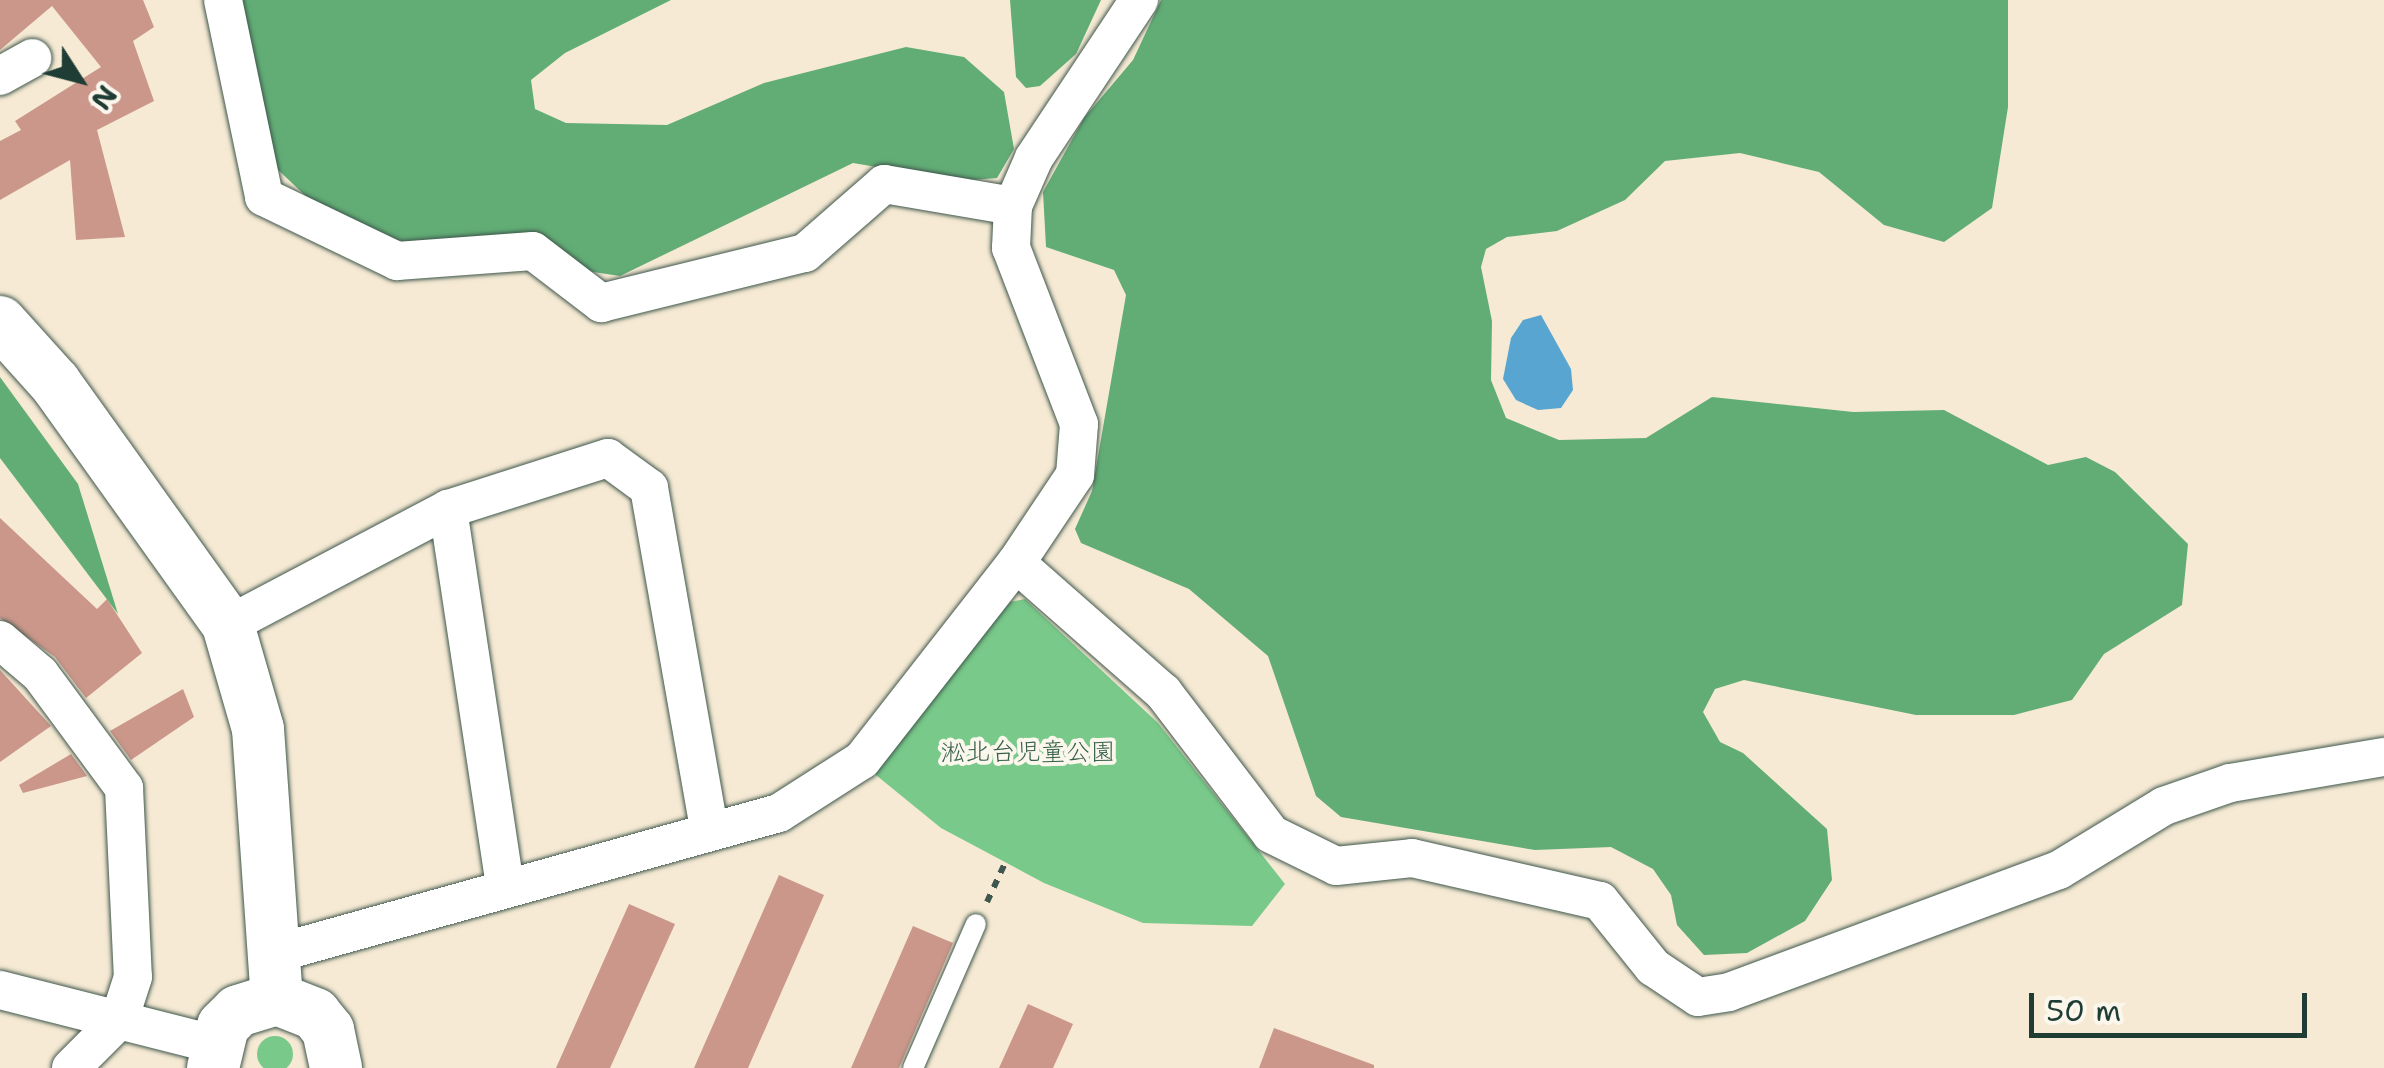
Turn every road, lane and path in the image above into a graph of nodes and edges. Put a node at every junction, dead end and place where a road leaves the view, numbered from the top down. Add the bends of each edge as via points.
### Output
1 (223, 0) edge
2 (1140, 0) edge
3 (1013, 206) junction
4 (0, 322) edge
5 (448, 509) junction
6 (1016, 564) junction
7 (228, 626) junction
8 (0, 640) edge
9 (2384, 757) edge
10 (709, 828) junction
11 (1005, 863) dead end
12 (506, 886) junction
13 (976, 924) joint
14 (274, 977) junction
15 (0, 990) edge
16 (119, 1020) junction
17 (214, 1056) edge
18 (71, 1068) edge
19 (336, 1068) edge
20 (912, 1068) edge

1 - 3 street via 264,198 397,261 533,251 602,303 804,253 884,184
2 - 3 street via 1034,158
3 - 6 street via 1011,248 1078,424 1080,450 1062,498
4 - 7 street via 55,382
5 - 7 street
5 - 10 street via 608,458 649,488
5 - 12 street
6 - 9 street via 1163,692 1271,834 1336,866 1412,858 1600,901 1673,986 1698,997 1729,992 2059,870 2164,806 2213,789
6 - 10 street via 862,760 778,813
7 - 14 street via 258,729
8 - 16 street via 40,674 124,788 133,977
10 - 12 street
11 - 13 path
12 - 14 street
13 - 20 lane
14 - 17 street via 238,1011
14 - 19 street via 328,1030
15 - 16 street
16 - 17 street
16 - 18 street

